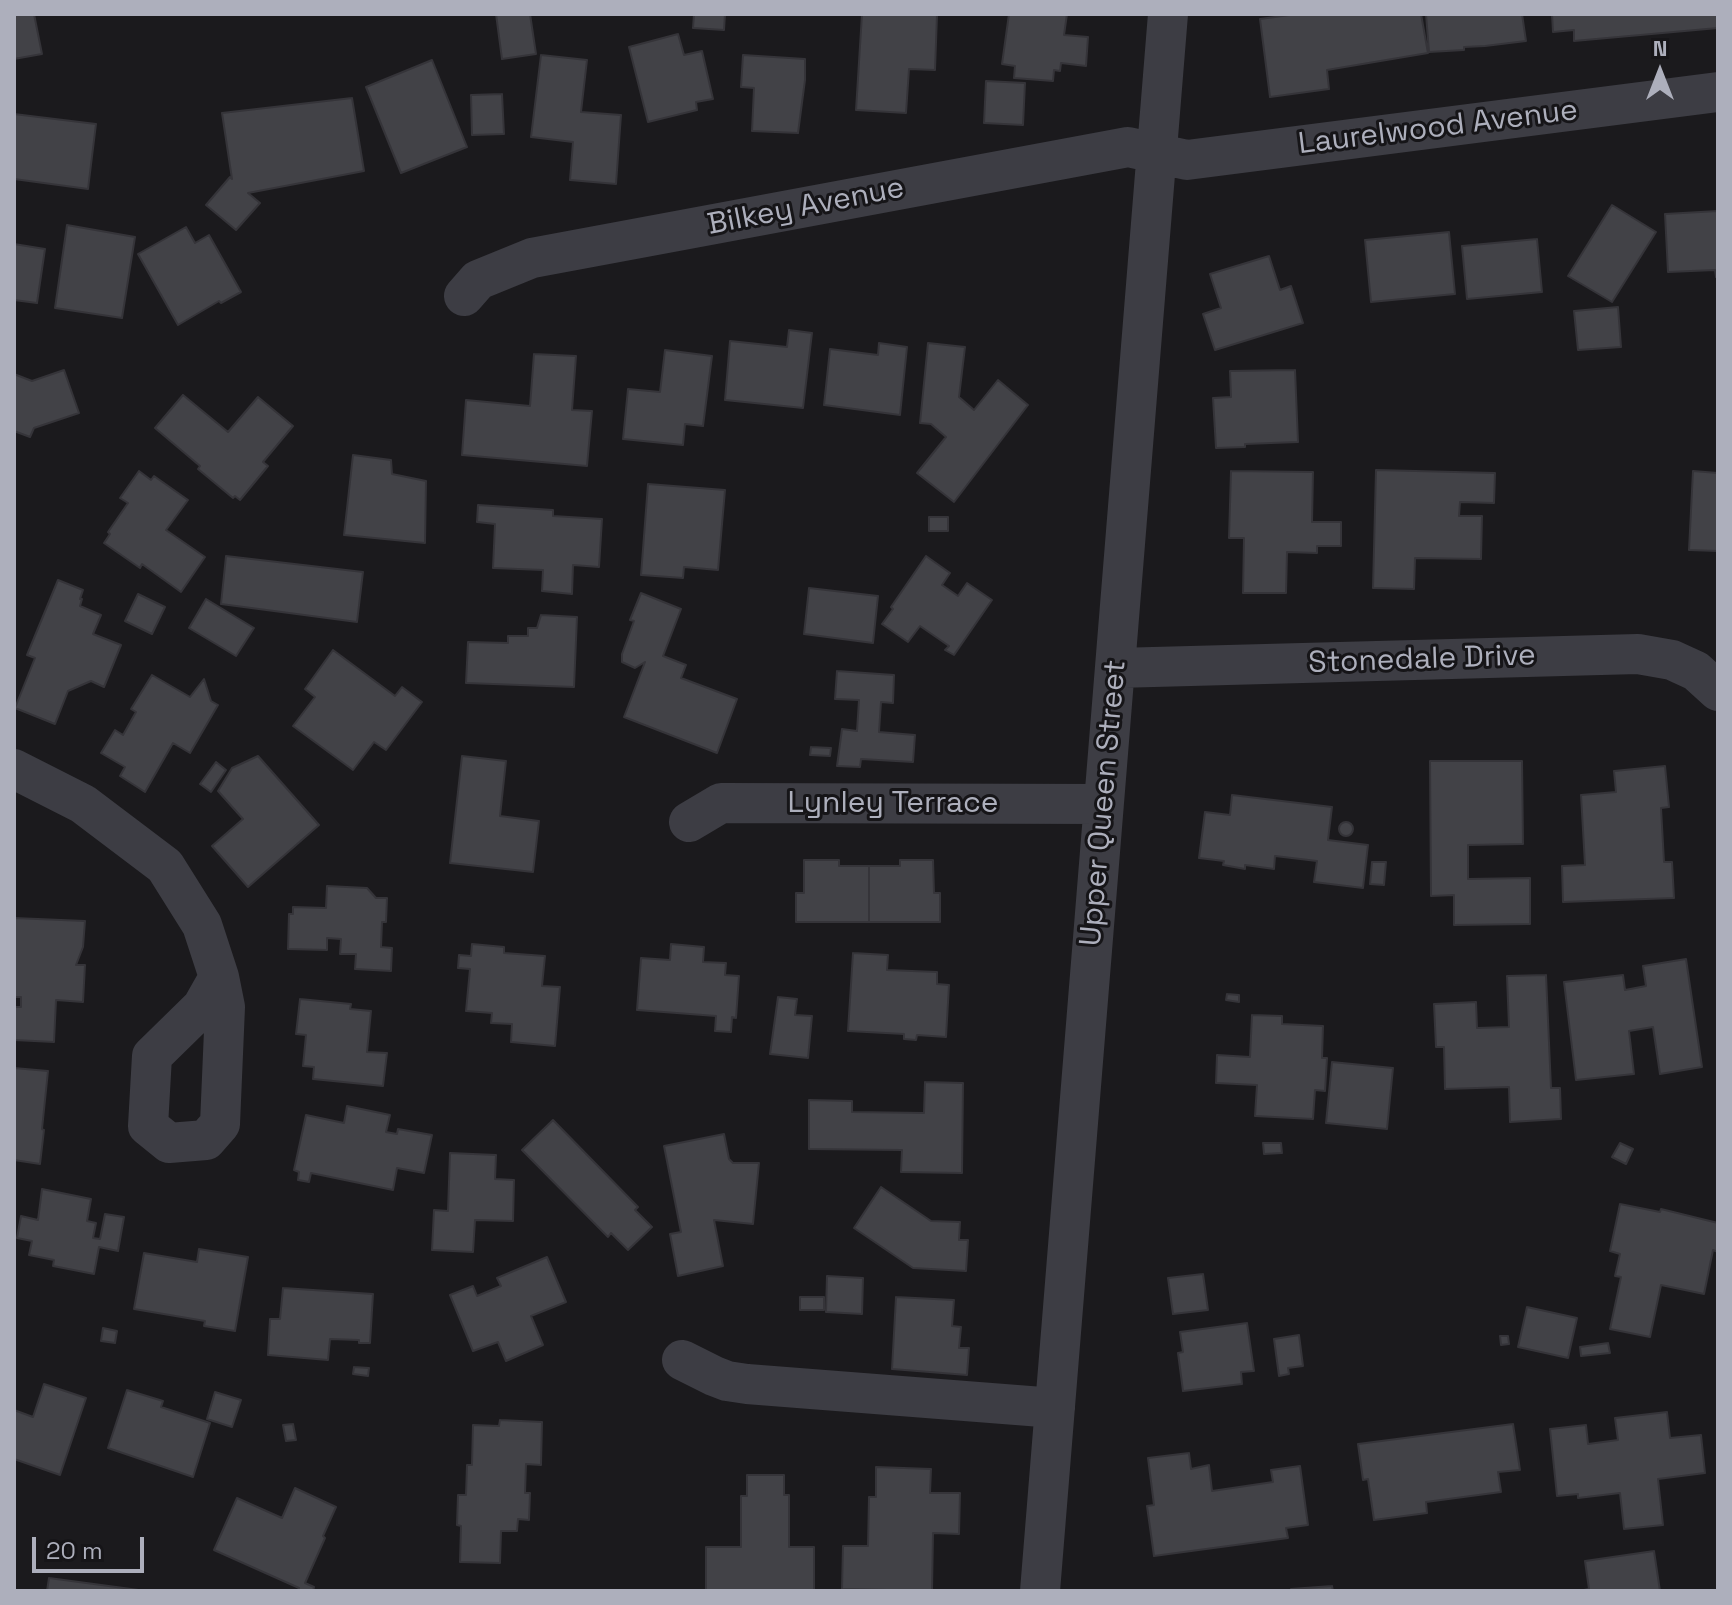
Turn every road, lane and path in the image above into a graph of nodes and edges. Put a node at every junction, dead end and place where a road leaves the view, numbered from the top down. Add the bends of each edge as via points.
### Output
1 (1168, 14) edge
2 (1718, 92) edge
3 (1158, 154) junction
4 (464, 296) dead end
5 (1116, 668) junction
6 (1718, 691) edge
7 (14, 769) edge
8 (1103, 804) junction
9 (689, 822) dead end
10 (219, 977) dead end
11 (682, 1360) dead end
12 (1055, 1408) junction
13 (1040, 1591) edge

1 - 3 street, Upper Queen Street
2 - 3 street, Laurelwood Avenue via 1187,160
3 - 4 street, Bilkey Avenue via 1128,147 532,258 478,280
3 - 5 street, Upper Queen Street
5 - 6 street, Stonedale Drive via 1638,654 1696,671
5 - 8 street, Upper Queen Street
7 - 10 street via 83,804 165,866 202,925
8 - 9 street, Lynley Terrace via 721,803
8 - 12 street, Upper Queen Street
11 - 12 street via 727,1381 747,1384
12 - 13 street, Upper Queen Street

